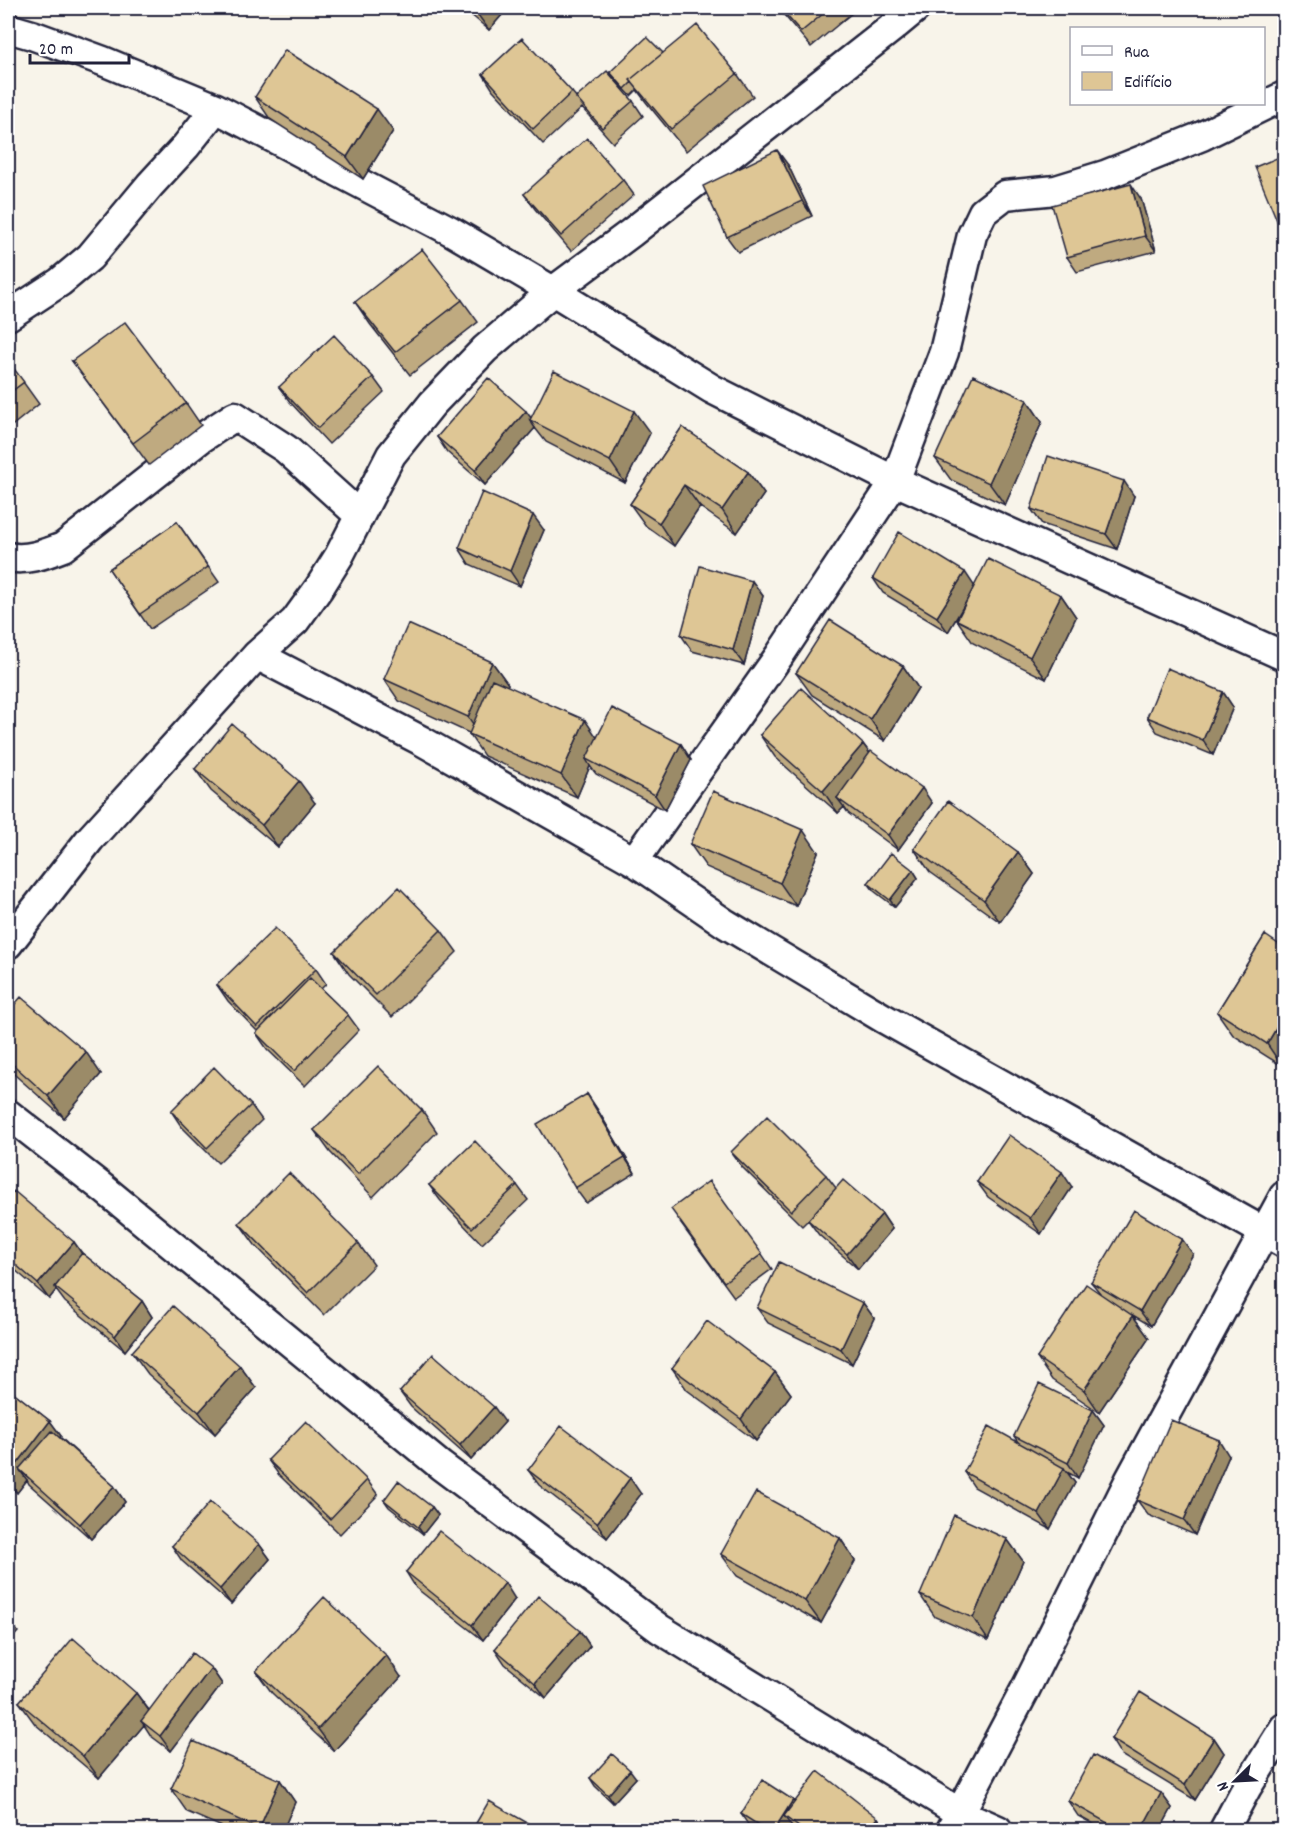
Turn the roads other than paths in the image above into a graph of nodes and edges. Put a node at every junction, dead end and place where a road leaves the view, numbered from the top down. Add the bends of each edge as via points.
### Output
1 (916, 8) edge
2 (8, 28) edge
3 (1284, 96) edge
4 (216, 108) junction
5 (553, 291) junction
6 (8, 316) edge
7 (895, 481) junction
8 (359, 515) junction
9 (8, 557) edge
10 (257, 655) junction
11 (1284, 656) edge
12 (634, 861) junction
13 (8, 944) edge
14 (8, 1114) edge
15 (1284, 1196) edge
16 (1274, 1238) edge
17 (1284, 1728) edge
18 (956, 1822) edge
19 (998, 1830) edge
20 (1224, 1830) edge

1 - 5 street
2 - 4 street via 103,61
3 - 7 street via 1202,136 1105,175 1056,190 1005,195 983,212 972,235 944,352
4 - 5 street via 451,231
4 - 6 street via 90,257
5 - 7 street via 712,389
5 - 8 street via 485,350 432,404 391,455
7 - 11 street
7 - 12 street via 779,656
8 - 9 street via 286,449 235,416 63,547 38,556
8 - 10 street via 339,556 295,621
10 - 12 street via 422,741
10 - 13 street via 90,839
12 - 16 street via 726,924 883,1018
14 - 18 street via 441,1466 660,1629
15 - 16 street
16 - 18 street via 1129,1481
17 - 20 street
18 - 19 street

